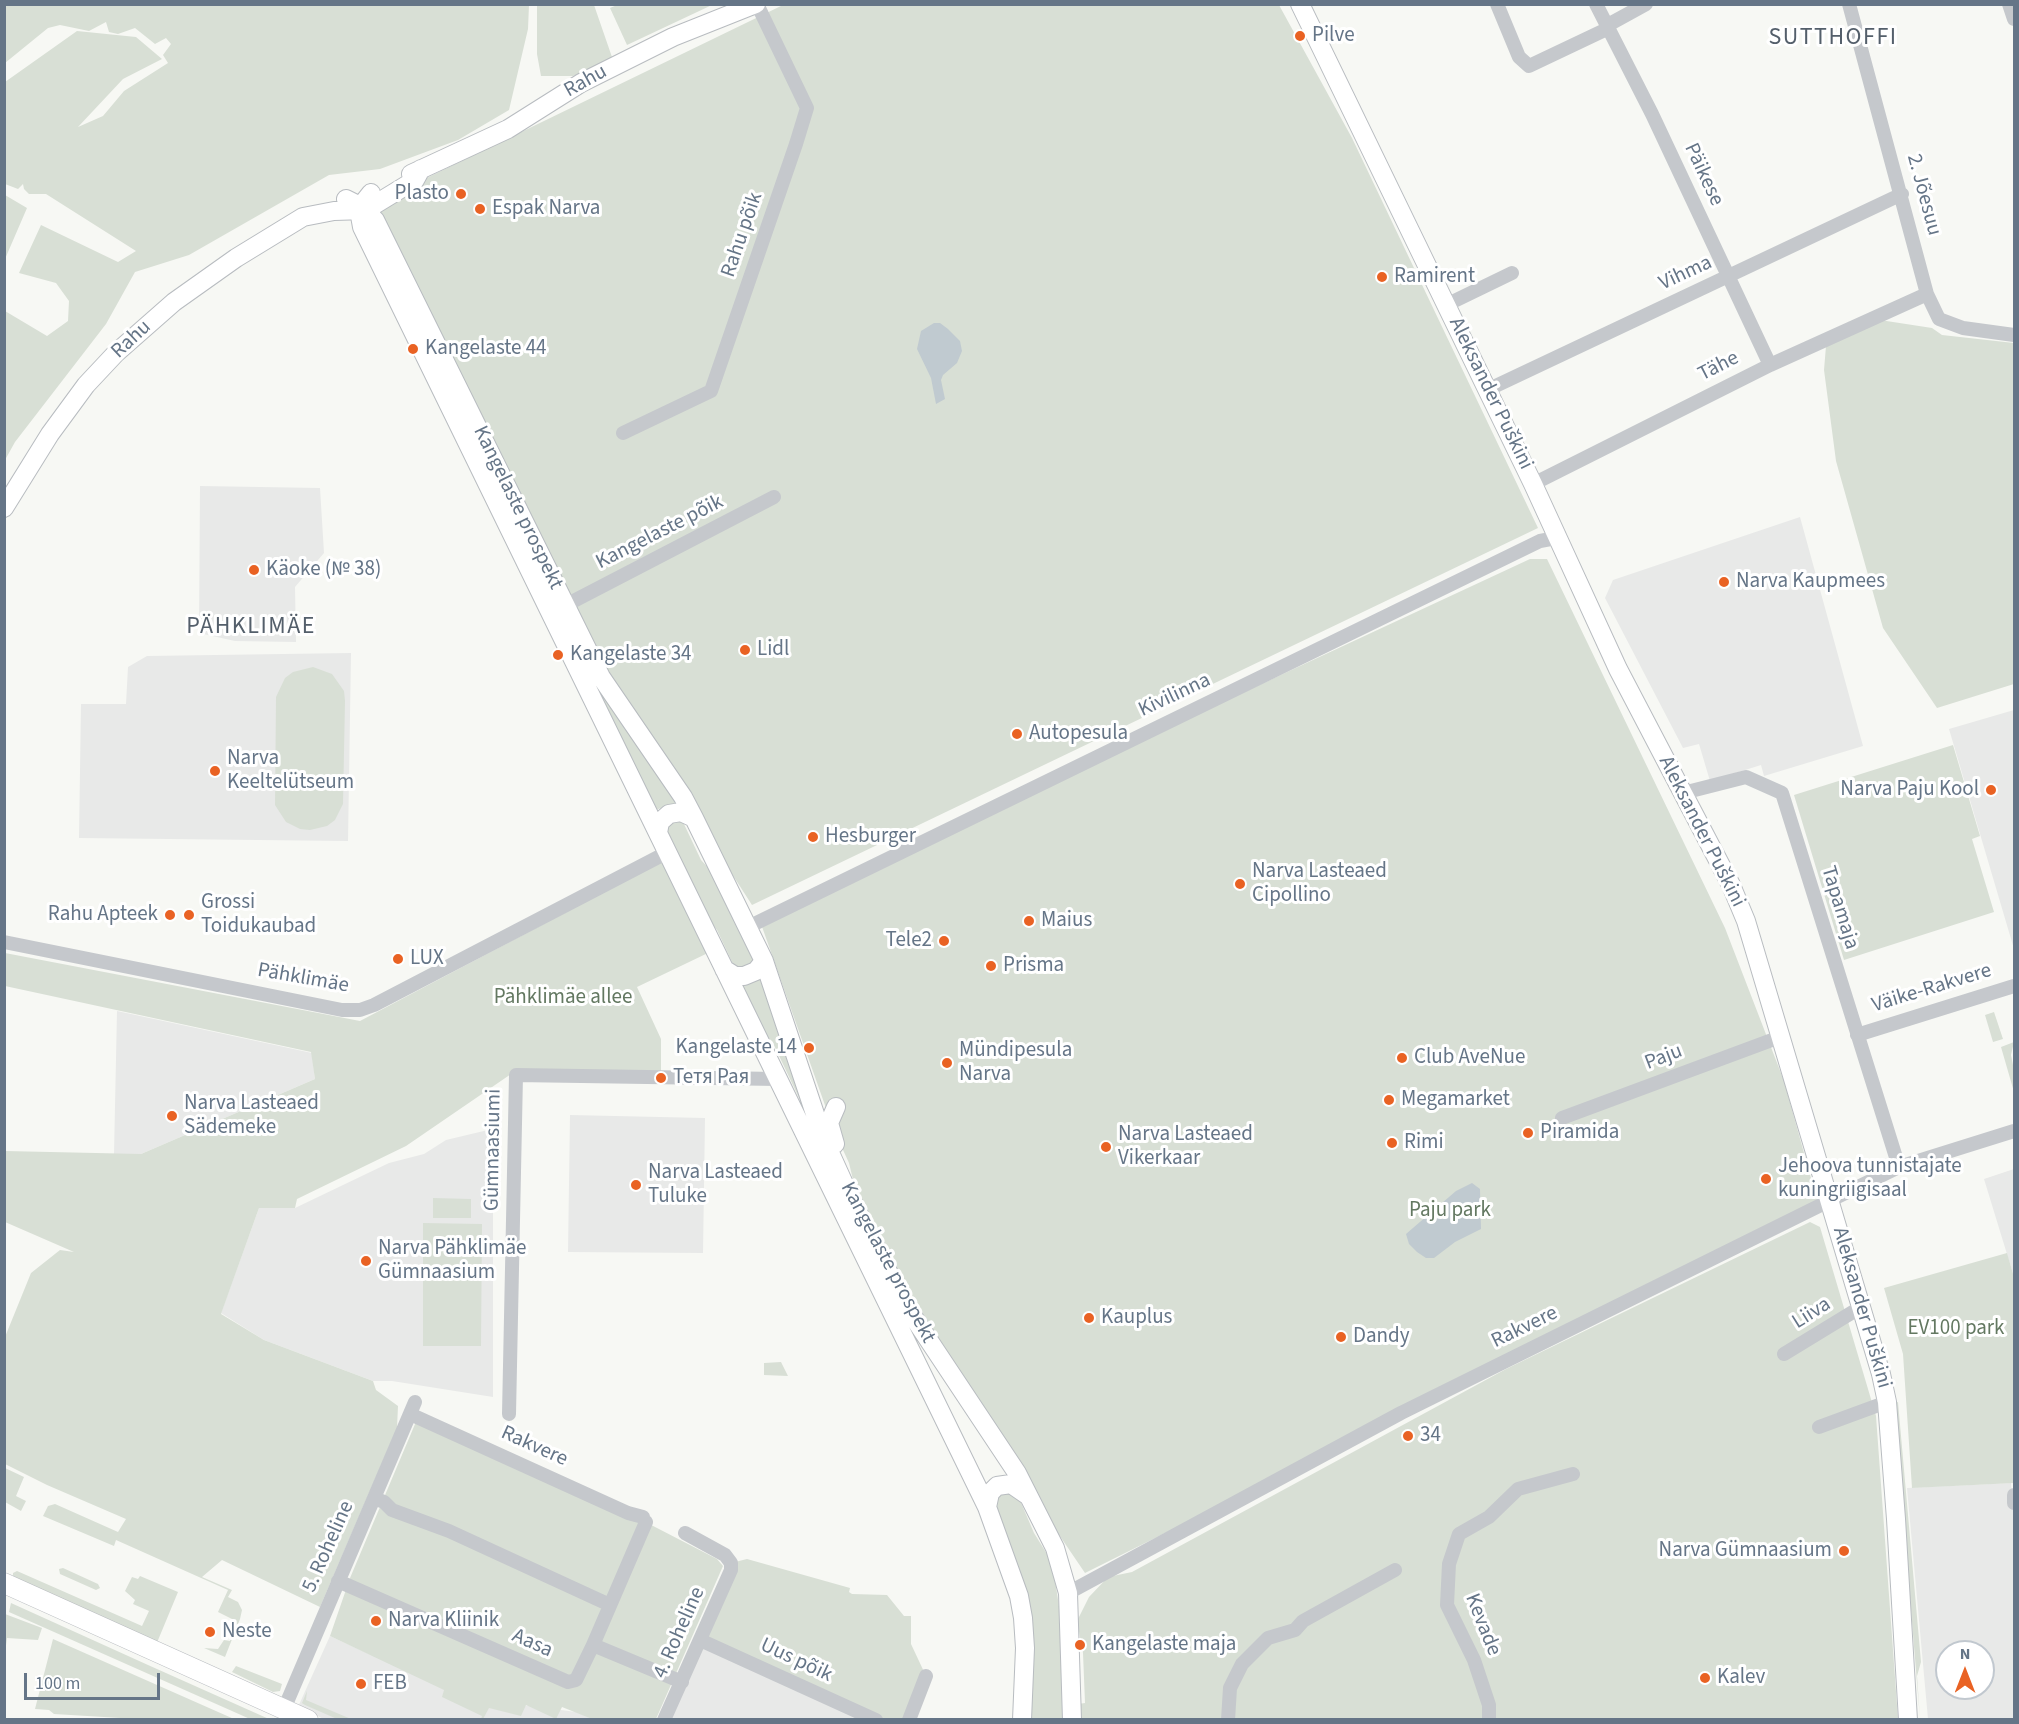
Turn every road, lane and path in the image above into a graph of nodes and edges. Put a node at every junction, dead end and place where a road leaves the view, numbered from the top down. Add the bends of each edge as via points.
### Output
1 (756, 4) edge
2 (1299, 4) edge
3 (1497, 4) edge
4 (1596, 4) edge
5 (1646, 4) edge
6 (1849, 4) edge
7 (2009, 4) edge
8 (2014, 19) edge
9 (1607, 27) junction
10 (1902, 194) junction
11 (365, 209) junction
12 (303, 218) junction
13 (1512, 273) dead end
14 (1728, 278) junction
15 (1927, 294) junction
16 (1446, 305) junction
17 (2014, 335) edge
18 (1770, 365) junction
19 (1487, 390) junction
20 (623, 433) dead end
21 (1533, 484) junction
22 (774, 497) dead end
23 (4, 507) edge
24 (1556, 538) junction
25 (564, 606) junction
26 (1683, 793) junction
27 (694, 818) junction
28 (658, 833) junction
29 (668, 852) junction
30 (748, 927) junction
31 (4, 942) edge
32 (765, 961) junction
33 (724, 969) junction
34 (2014, 986) edge
35 (1857, 1035) junction
36 (1780, 1037) junction
37 (778, 1078) junction
38 (836, 1107) dead end
39 (806, 1116) junction
40 (1562, 1118) dead end
41 (2014, 1131) edge
42 (1899, 1167) junction
43 (850, 1197) junction
44 (1829, 1201) junction
45 (1861, 1307) junction
46 (1784, 1354) dead end
47 (1887, 1402) junction
48 (412, 1408) joint
49 (509, 1414) dead end
50 (1819, 1427) dead end
51 (1573, 1474) dead end
52 (2014, 1495) edge
53 (1029, 1497) junction
54 (374, 1498) junction
55 (2014, 1503) edge
56 (987, 1507) junction
57 (644, 1520) joint
58 (685, 1533) dead end
59 (1395, 1570) dead end
60 (338, 1581) junction
61 (4, 1583) edge
62 (4, 1593) edge
63 (1068, 1593) junction
64 (610, 1605) junction
65 (700, 1640) junction
66 (593, 1645) junction
67 (926, 1676) dead end
68 (682, 1682) junction
69 (284, 1714) edge
70 (308, 1719) edge
71 (664, 1719) edge
72 (876, 1719) edge
73 (909, 1719) edge
74 (1022, 1719) edge
75 (1072, 1719) edge
76 (1228, 1719) edge
77 (1489, 1719) edge
78 (1908, 1719) edge

1 - 11 main road, Rahu via 663,42 581,83 508,129 421,169 415,180
1 - 20 street, Rahu põik via 807,108 793,155 711,392
2 - 16 main road, Aleksander Puškini
3 - 9 street via 1525,64 1532,65
4 - 9 street, Päikese
5 - 9 street
6 - 10 street, 2. Jõesuu
7 - 8 street
9 - 14 street, Päikese
10 - 14 street, Vihma
10 - 15 street, 2. Jõesuu
11 - 12 main road, Rahu
11 - 12 main road, Rahu via 318,207
11 - 25 main road, Kangelaste prospekt
11 - 28 main road, Kangelaste prospekt
12 - 23 main road, Rahu via 202,282 116,353 86,385 50,434
13 - 16 street
14 - 18 street, Päikese
14 - 19 street, Vihma
15 - 17 street, 2. Jõesuu via 1939,319 1949,324
15 - 18 street, Tähe
16 - 19 main road, Aleksander Puškini
18 - 21 street, Tähe
19 - 21 main road, Aleksander Puškini
21 - 24 main road, Aleksander Puškini
22 - 25 street, Kangelaste põik
24 - 26 main road, Aleksander Puškini
24 - 30 street, Kivilinna via 1540,541
25 - 27 main road, Kangelaste prospekt via 601,677
26 - 35 street, Tapamaja via 1746,777 1782,793
26 - 36 main road, Aleksander Puškini via 1746,921
27 - 28 main road via 681,812 669,814 660,822
27 - 30 main road, Kangelaste prospekt
28 - 29 main road, Kangelaste prospekt
29 - 31 street, Pähklimäe via 360,1010 342,1010
29 - 33 main road, Kangelaste prospekt
30 - 32 main road, Kangelaste prospekt
32 - 33 main road via 744,976
32 - 39 main road, Kangelaste prospekt
33 - 37 main road, Kangelaste prospekt
34 - 35 street, Väike-Rakvere
35 - 42 street, Väike-Rakvere
36 - 40 street, Paju
36 - 44 main road, Aleksander Puškini
37 - 39 main road, Kangelaste prospekt
37 - 49 street, Gümnaasiumi via 516,1075
38 - 43 main road via 829,1123
39 - 43 main road, Kangelaste prospekt
39 - 56 main road, Kangelaste prospekt
41 - 42 street, Rakvere
42 - 44 street, Rakvere
43 - 53 main road, Kangelaste prospekt via 918,1327 1017,1473
44 - 45 main road, Aleksander Puškini
44 - 63 street, Rakvere via 1401,1413
45 - 46 street, Liiva
45 - 47 main road, Aleksander Puškini
47 - 50 street
47 - 78 main road, Aleksander Puškini
48 - 54 street, 5. Roheline
48 - 57 street, Rakvere
51 - 77 street, Kevade via 1518,1489 1489,1517 1459,1534 1449,1564 1447,1605 1474,1660 1489,1705
52 - 55 street
53 - 56 main road via 1011,1484 998,1486 990,1493
53 - 63 main road, Kangelaste prospekt via 1055,1548
54 - 60 street, 5. Roheline
54 - 64 street via 392,1510 448,1531
56 - 74 main road, Kangelaste prospekt via 1023,1618
57 - 64 street, Aasa
58 - 65 street, 4. Roheline via 725,1555 731,1563
59 - 76 street via 1295,1629 1268,1638 1242,1664 1230,1688
60 - 66 street, Aasa via 568,1682 576,1680
60 - 69 street, 5. Roheline
61 - 69 highway
62 - 69 highway
63 - 75 main road, Kangelaste prospekt
64 - 66 street, Aasa
65 - 68 street, 4. Roheline
65 - 72 street, Uus põik
66 - 68 street
67 - 73 street
68 - 71 street, 4. Roheline
69 - 70 highway

